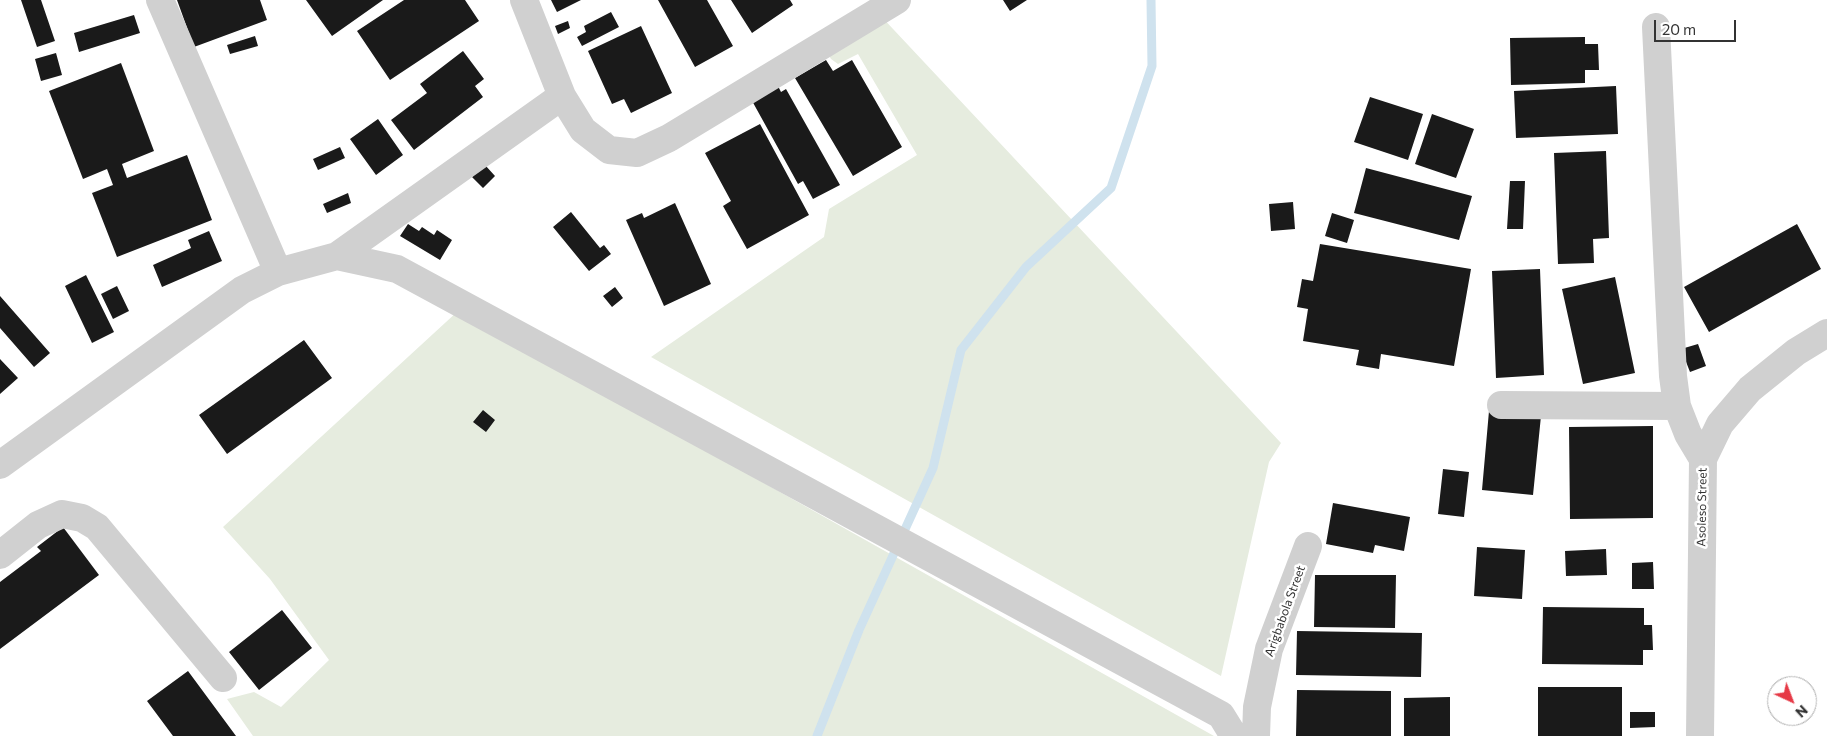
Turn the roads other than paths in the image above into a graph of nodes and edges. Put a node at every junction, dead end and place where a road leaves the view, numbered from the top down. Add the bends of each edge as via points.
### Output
1 (160, 0) edge
2 (524, 0) edge
3 (897, 0) edge
4 (1656, 27) dead end
5 (562, 96) junction
6 (338, 256) junction
7 (278, 272) junction
8 (1827, 333) edge
9 (1501, 405) dead end
10 (1677, 406) junction
11 (1703, 459) junction
12 (0, 465) edge
13 (1308, 546) dead end
14 (0, 556) edge
15 (223, 678) dead end
16 (1234, 736) edge
17 (1256, 736) edge
18 (1700, 736) edge

1 - 7 street
2 - 5 street
3 - 5 street via 669,138 637,153 609,150 583,130
4 - 10 street
5 - 6 street
6 - 7 street
6 - 16 street via 397,269 1221,715
7 - 12 street via 242,290
8 - 11 street, Asoleso Street via 1796,352 1750,389 1720,424
9 - 10 street
10 - 11 street
11 - 18 street, Asoleso Street
13 - 17 street, Arigbabola Street via 1269,649 1257,707
14 - 15 street via 38,524 62,514 82,518 97,527

